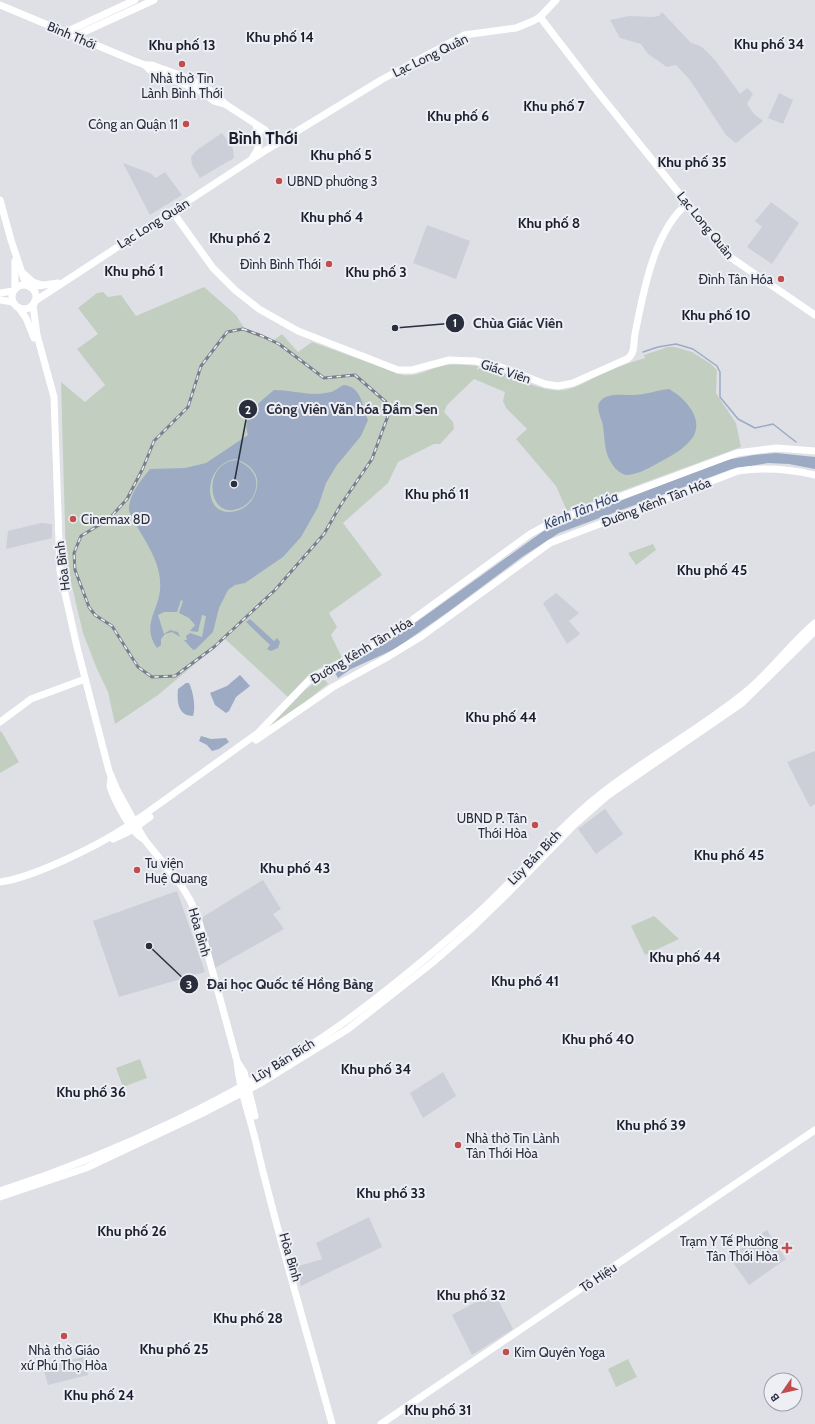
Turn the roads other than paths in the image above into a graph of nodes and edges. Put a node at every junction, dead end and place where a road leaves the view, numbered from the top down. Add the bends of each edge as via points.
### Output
1 (135, 0) edge
2 (154, 0) edge
3 (556, 0) edge
4 (0, 5) edge
5 (540, 17) junction
6 (89, 30) junction
7 (66, 32) junction
8 (75, 36) junction
9 (91, 43) junction
10 (256, 125) junction
11 (276, 144) junction
12 (252, 159) junction
13 (0, 200) edge
14 (688, 203) junction
15 (172, 211) junction
16 (15, 253) junction
17 (20, 270) junction
18 (64, 281) junction
19 (28, 286) junction
20 (44, 286) junction
21 (14, 290) junction
22 (0, 293) edge
23 (0, 300) edge
24 (13, 302) junction
25 (34, 303) junction
26 (19, 308) junction
27 (815, 315) edge
28 (40, 349) junction
29 (815, 451) edge
30 (815, 475) edge
31 (815, 624) edge
32 (815, 631) edge
33 (85, 679) junction
34 (293, 698) junction
35 (302, 708) junction
36 (0, 722) edge
37 (133, 825) junction
38 (0, 882) edge
39 (0, 886) edge
40 (241, 1074) junction
41 (257, 1081) junction
42 (245, 1088) junction
43 (232, 1095) junction
44 (251, 1098) junction
45 (247, 1105) junction
46 (815, 1130) edge
47 (0, 1191) edge
48 (0, 1197) edge
49 (332, 1424) edge
50 (337, 1424) edge
51 (381, 1424) edge

1 - 7 main road
2 - 6 main road
3 - 5 main road
4 - 7 main road, Bình Thới
5 - 11 main road, Lạc Long Quân via 516,28 464,36 380,80
5 - 14 main road, Lạc Long Quân
6 - 8 main road
6 - 9 main road
7 - 8 main road, Bình Thới
8 - 9 main road, Bình Thới
9 - 10 main road, Bình Thới via 145,65 152,64 165,73 208,88 225,104
10 - 11 main road, Bình Thới via 265,130
10 - 12 main road via 260,144
11 - 12 main road, Lạc Long Quân
12 - 15 main road, Lạc Long Quân
13 - 16 main road
14 - 15 main road, Giác Viên via 671,220 656,252 631,356 573,383 558,386 475,361 449,360 412,370 398,370 298,331 268,315 235,290 200,252
14 - 27 main road, Lạc Long Quân via 730,257
15 - 18 main road, Lạc Long Quân
16 - 17 main road
16 - 21 main road
17 - 19 main road
17 - 20 main road via 30,280
18 - 20 main road
18 - 25 main road, Lạc Long Quân
19 - 20 main road
19 - 21 main road via 20,286
19 - 25 main road via 35,293
21 - 22 main road
21 - 24 main road
23 - 24 main road
24 - 26 main road
25 - 26 main road via 25,309
25 - 28 main road via 33,316
26 - 28 main road
28 - 33 main road, Hòa Bình via 54,393 60,570
29 - 34 main road, Đường Kênh Tân Hóa via 776,448 736,452 552,522 530,534 400,628 310,680
30 - 35 main road, Đường Kênh Tân Hóa via 781,469 738,471 557,540 535,553 409,645 351,675
31 - 41 main road, Lũy Bán Bích via 745,693 589,804 484,908 425,958 344,1022
32 - 41 main road, Lũy Bán Bích via 742,703 641,772 587,814 495,906 432,963 348,1028
33 - 36 main road via 31,699
33 - 37 main road, Hòa Bình via 111,777
34 - 35 main road via 296,706
34 - 37 main road, Đường Kênh Tân Hóa via 258,733
35 - 37 main road, Đường Kênh Tân Hóa
37 - 38 main road, Đường Kênh Tân Hóa via 71,856 17,879
37 - 39 main road, Đường Kênh Tân Hóa via 73,860 18,882
37 - 40 main road, Hòa Bình via 137,835 144,839 180,885 198,918
40 - 41 main road
40 - 42 main road, Hòa Bình
40 - 43 main road
41 - 42 main road, Lũy Bán Bích
41 - 44 main road
42 - 43 main road, Lũy Bán Bích
42 - 44 main road, Hòa Bình
42 - 45 main road, Hòa Bình
43 - 45 main road
43 - 47 main road, Lũy Bán Bích via 83,1162
43 - 48 main road, Lũy Bán Bích via 86,1168
44 - 50 main road, Hòa Bình via 272,1192
45 - 49 main road, Hòa Bình via 267,1190
46 - 51 main road, Tô Hiệu

